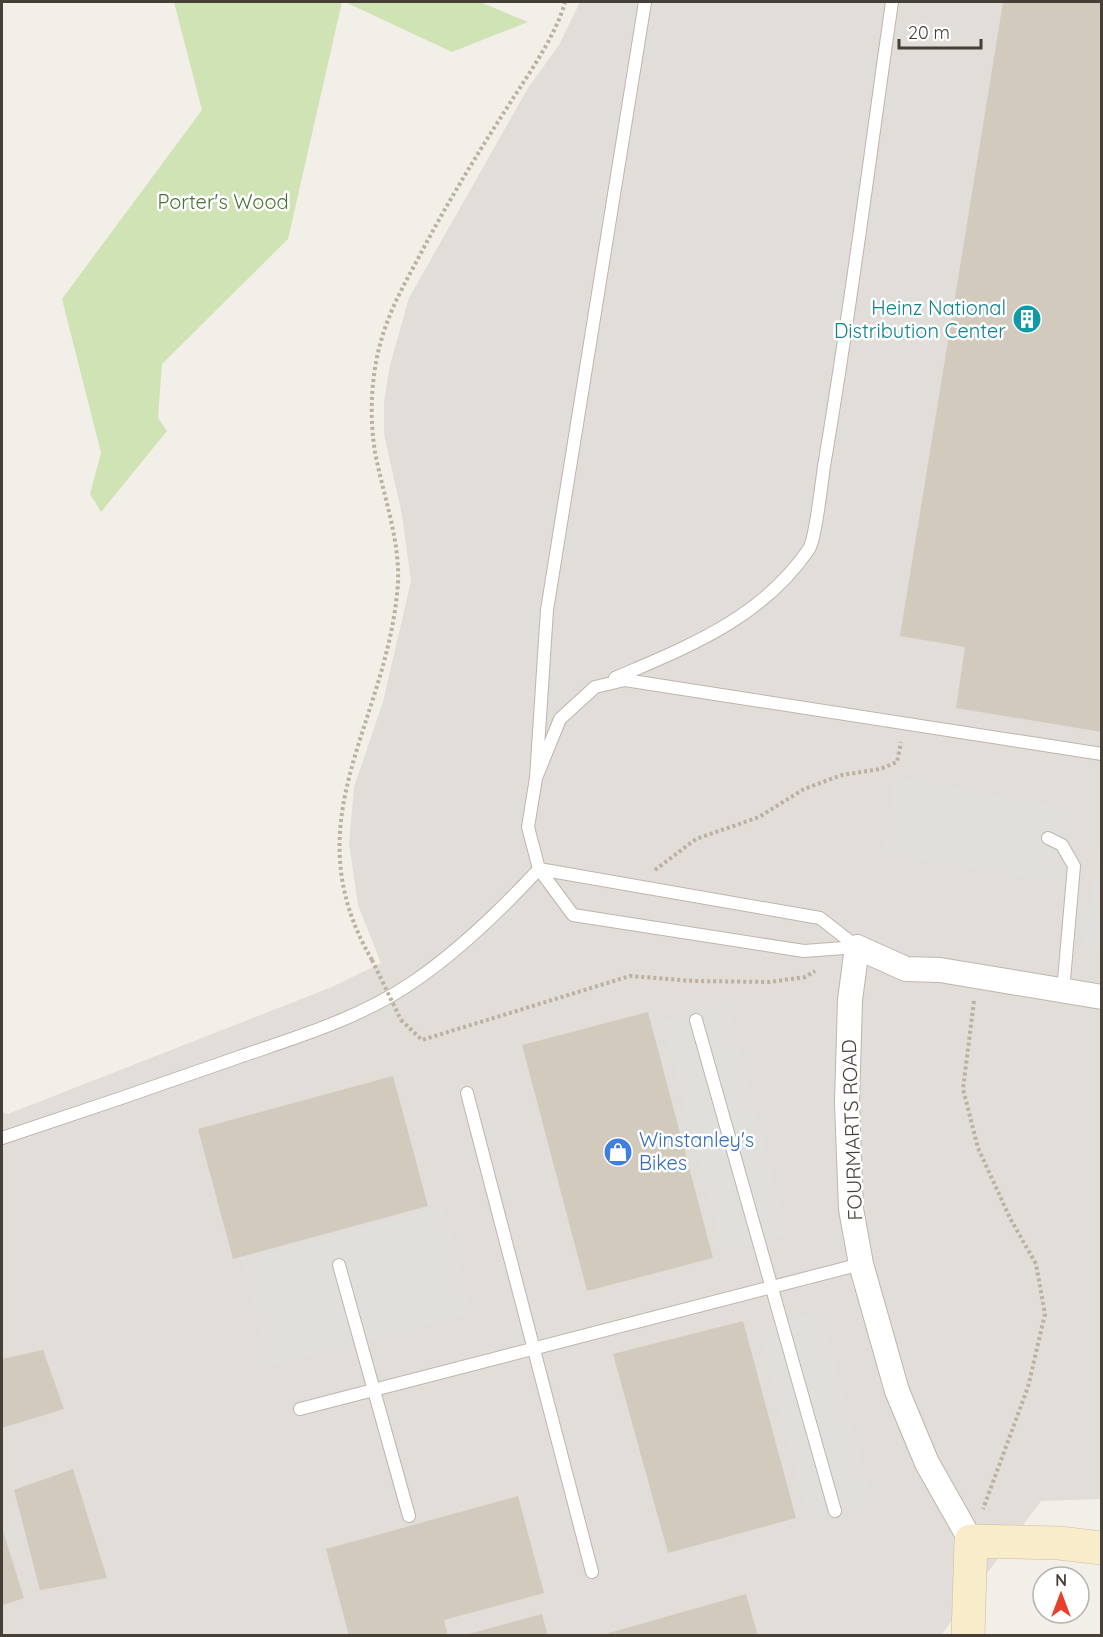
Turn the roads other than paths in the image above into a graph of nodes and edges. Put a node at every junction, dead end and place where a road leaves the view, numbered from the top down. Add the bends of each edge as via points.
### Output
1 (645, 2) edge
2 (892, 2) edge
3 (595, 687) junction
4 (1101, 754) edge
5 (536, 778) junction
6 (1048, 838) dead end
7 (539, 869) junction
8 (858, 947) junction
9 (1063, 991) junction
10 (1101, 997) edge
11 (696, 1020) dead end
12 (467, 1093) dead end
13 (2, 1138) edge
14 (861, 1264) junction
15 (339, 1265) dead end
16 (769, 1286) junction
17 (533, 1348) junction
18 (375, 1389) junction
19 (300, 1409) dead end
20 (835, 1511) dead end
21 (409, 1516) dead end
22 (971, 1541) junction
23 (1101, 1548) edge
24 (592, 1572) dead end
25 (968, 1635) edge

1 - 5 lane via 546,610
2 - 3 lane via 810,547 769,594 740,619
3 - 4 lane via 625,680
3 - 5 lane via 560,719
5 - 7 lane via 528,827
6 - 9 lane via 1062,845 1074,866
7 - 8 lane via 820,918
7 - 8 lane via 573,915 804,951
7 - 13 lane via 455,950 375,1005 313,1031
8 - 9 street via 906,969 940,970
8 - 14 street, FOURMARTS ROAD via 850,1000 847,1103 852,1209
9 - 10 street
11 - 16 lane
12 - 17 lane
14 - 16 lane
14 - 22 street, FOURMARTS ROAD via 897,1391 927,1464
15 - 18 lane
16 - 17 lane
16 - 20 lane
17 - 18 lane
17 - 24 lane
18 - 19 lane
18 - 21 lane
22 - 23 street
22 - 25 street

